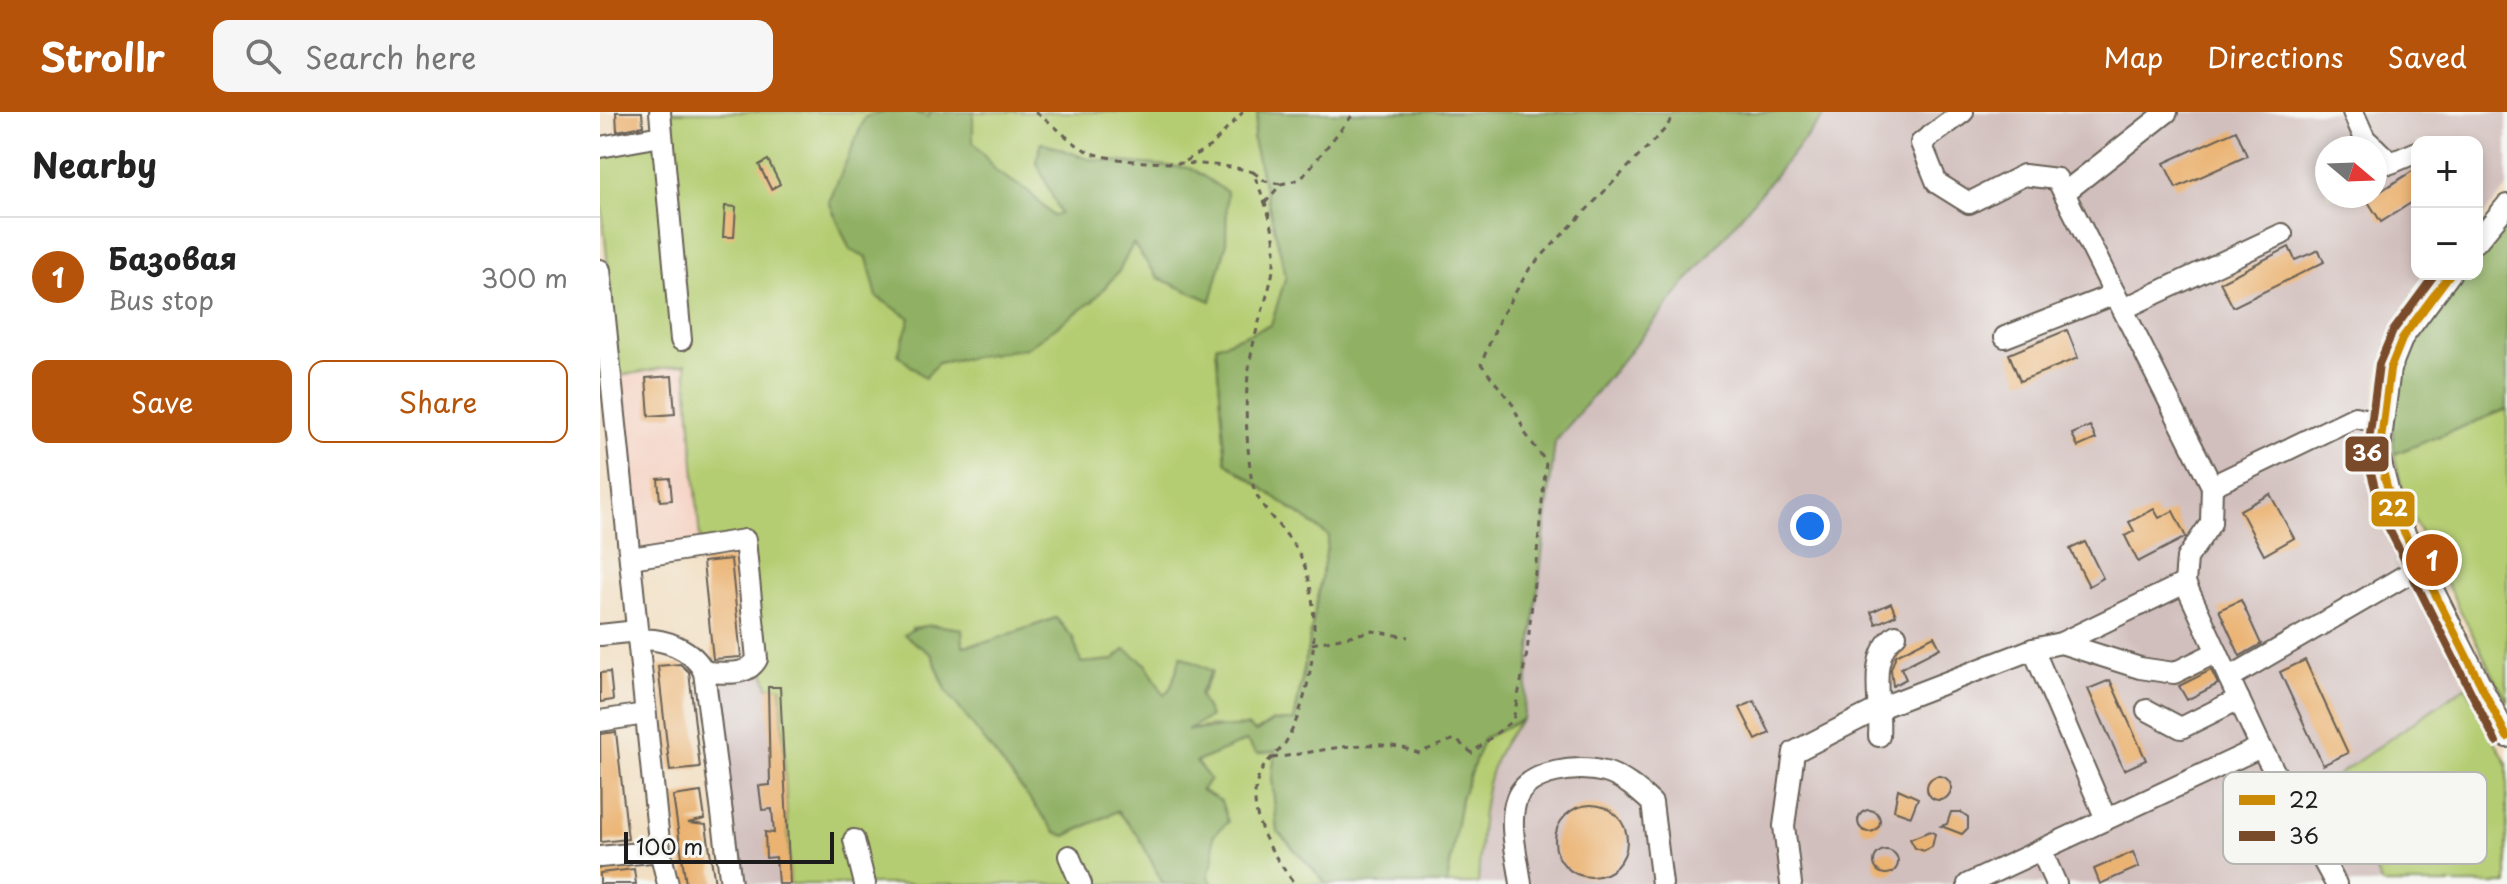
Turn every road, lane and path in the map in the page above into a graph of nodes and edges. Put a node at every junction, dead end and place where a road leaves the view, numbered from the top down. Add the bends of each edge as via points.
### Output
1 (660, 112) edge
2 (1035, 112) edge
3 (1243, 112) edge
4 (1355, 112) edge
5 (1674, 112) edge
6 (1963, 112) edge
7 (2167, 112) edge
8 (2353, 112) edge
9 (661, 136) junction
10 (2364, 136) edge
11 (600, 147) edge
12 (2411, 155) edge
13 (2387, 159) edge
14 (1183, 163) junction
15 (1253, 172) junction
16 (1281, 184) junction
17 (2064, 193) junction
18 (1265, 203) junction
19 (2507, 205) edge
20 (2282, 234) dead end
21 (2483, 234) edge
22 (600, 270) edge
23 (2446, 280) edge
24 (2119, 302) junction
25 (2005, 337) dead end
26 (681, 340) dead end
27 (2382, 423) junction
28 (609, 441) edge
29 (2212, 486) junction
30 (631, 558) junction
31 (2420, 567) junction
32 (2185, 583) junction
33 (600, 635) edge
34 (638, 635) junction
35 (1896, 635) dead end
36 (1408, 637) dead end
37 (2061, 643) junction
38 (1312, 644) junction
39 (2033, 649) junction
40 (2217, 652) junction
41 (704, 672) junction
42 (2229, 678) junction
43 (2239, 699) junction
44 (1882, 707) junction
45 (2147, 710) dead end
46 (645, 714) junction
47 (600, 721) edge
48 (1879, 736) dead end
49 (2507, 737) edge
50 (2261, 747) junction
51 (1272, 758) junction
52 (2275, 772) edge
53 (2106, 819) junction
54 (854, 840) dead end
55 (2041, 850) junction
56 (660, 851) junction
57 (1069, 856) dead end
58 (600, 857) edge
59 (2326, 864) edge
60 (668, 884) edge
61 (731, 884) edge
62 (865, 884) edge
63 (1081, 884) edge
64 (1295, 884) edge
65 (1521, 884) edge
66 (1662, 884) edge
67 (1791, 884) edge
68 (1968, 884) edge
69 (2056, 884) edge
70 (2336, 884) edge

1 - 9 street
2 - 14 path via 1092,153
3 - 14 path via 1212,145
4 - 16 path via 1301,179
5 - 51 path via 1667,127 1530,268 1481,364 1513,405 1546,462 1527,653 1513,720 1472,753 1455,739 1418,753 1400,745 1376,744
6 - 17 street via 1921,143 1937,183 1969,203 2024,175 2057,179
7 - 17 street
8 - 10 street
9 - 11 street
9 - 26 street
12 - 13 street via 2391,163
14 - 15 path via 1202,161
15 - 16 path
15 - 18 path
16 - 18 path
17 - 24 street
18 - 38 path via 1275,246 1270,290 1244,394 1247,448 1253,492 1300,556 1310,585
19 - 21 street
20 - 24 street
22 - 28 street
23 - 27 street via 2403,337 2390,369
24 - 25 street
24 - 29 street
27 - 29 street via 2355,417
27 - 31 street via 2379,455 2384,481
28 - 30 street
29 - 32 street via 2211,523 2187,558
30 - 34 street
30 - 41 street via 745,540 757,659 742,672
31 - 42 street
31 - 49 street
32 - 37 street
32 - 40 street
33 - 34 street
34 - 41 street via 682,648
34 - 46 street
35 - 44 street via 1876,664
36 - 38 path via 1373,631
37 - 39 street
37 - 40 street via 2174,673
38 - 51 path via 1301,710
39 - 44 street
39 - 53 street
40 - 42 street
41 - 61 street
42 - 43 street
43 - 45 street via 2181,728
43 - 50 street
44 - 48 street
44 - 67 street via 1794,752 1784,826
46 - 47 street
46 - 56 street
50 - 52 street
50 - 53 street
51 - 64 path via 1262,770 1254,804 1270,851
53 - 55 street
54 - 62 street
55 - 68 street
55 - 69 street
56 - 58 street
56 - 60 street
57 - 63 street
59 - 70 street
65 - 66 street via 1513,821 1525,782 1548,772 1605,772 1652,803

